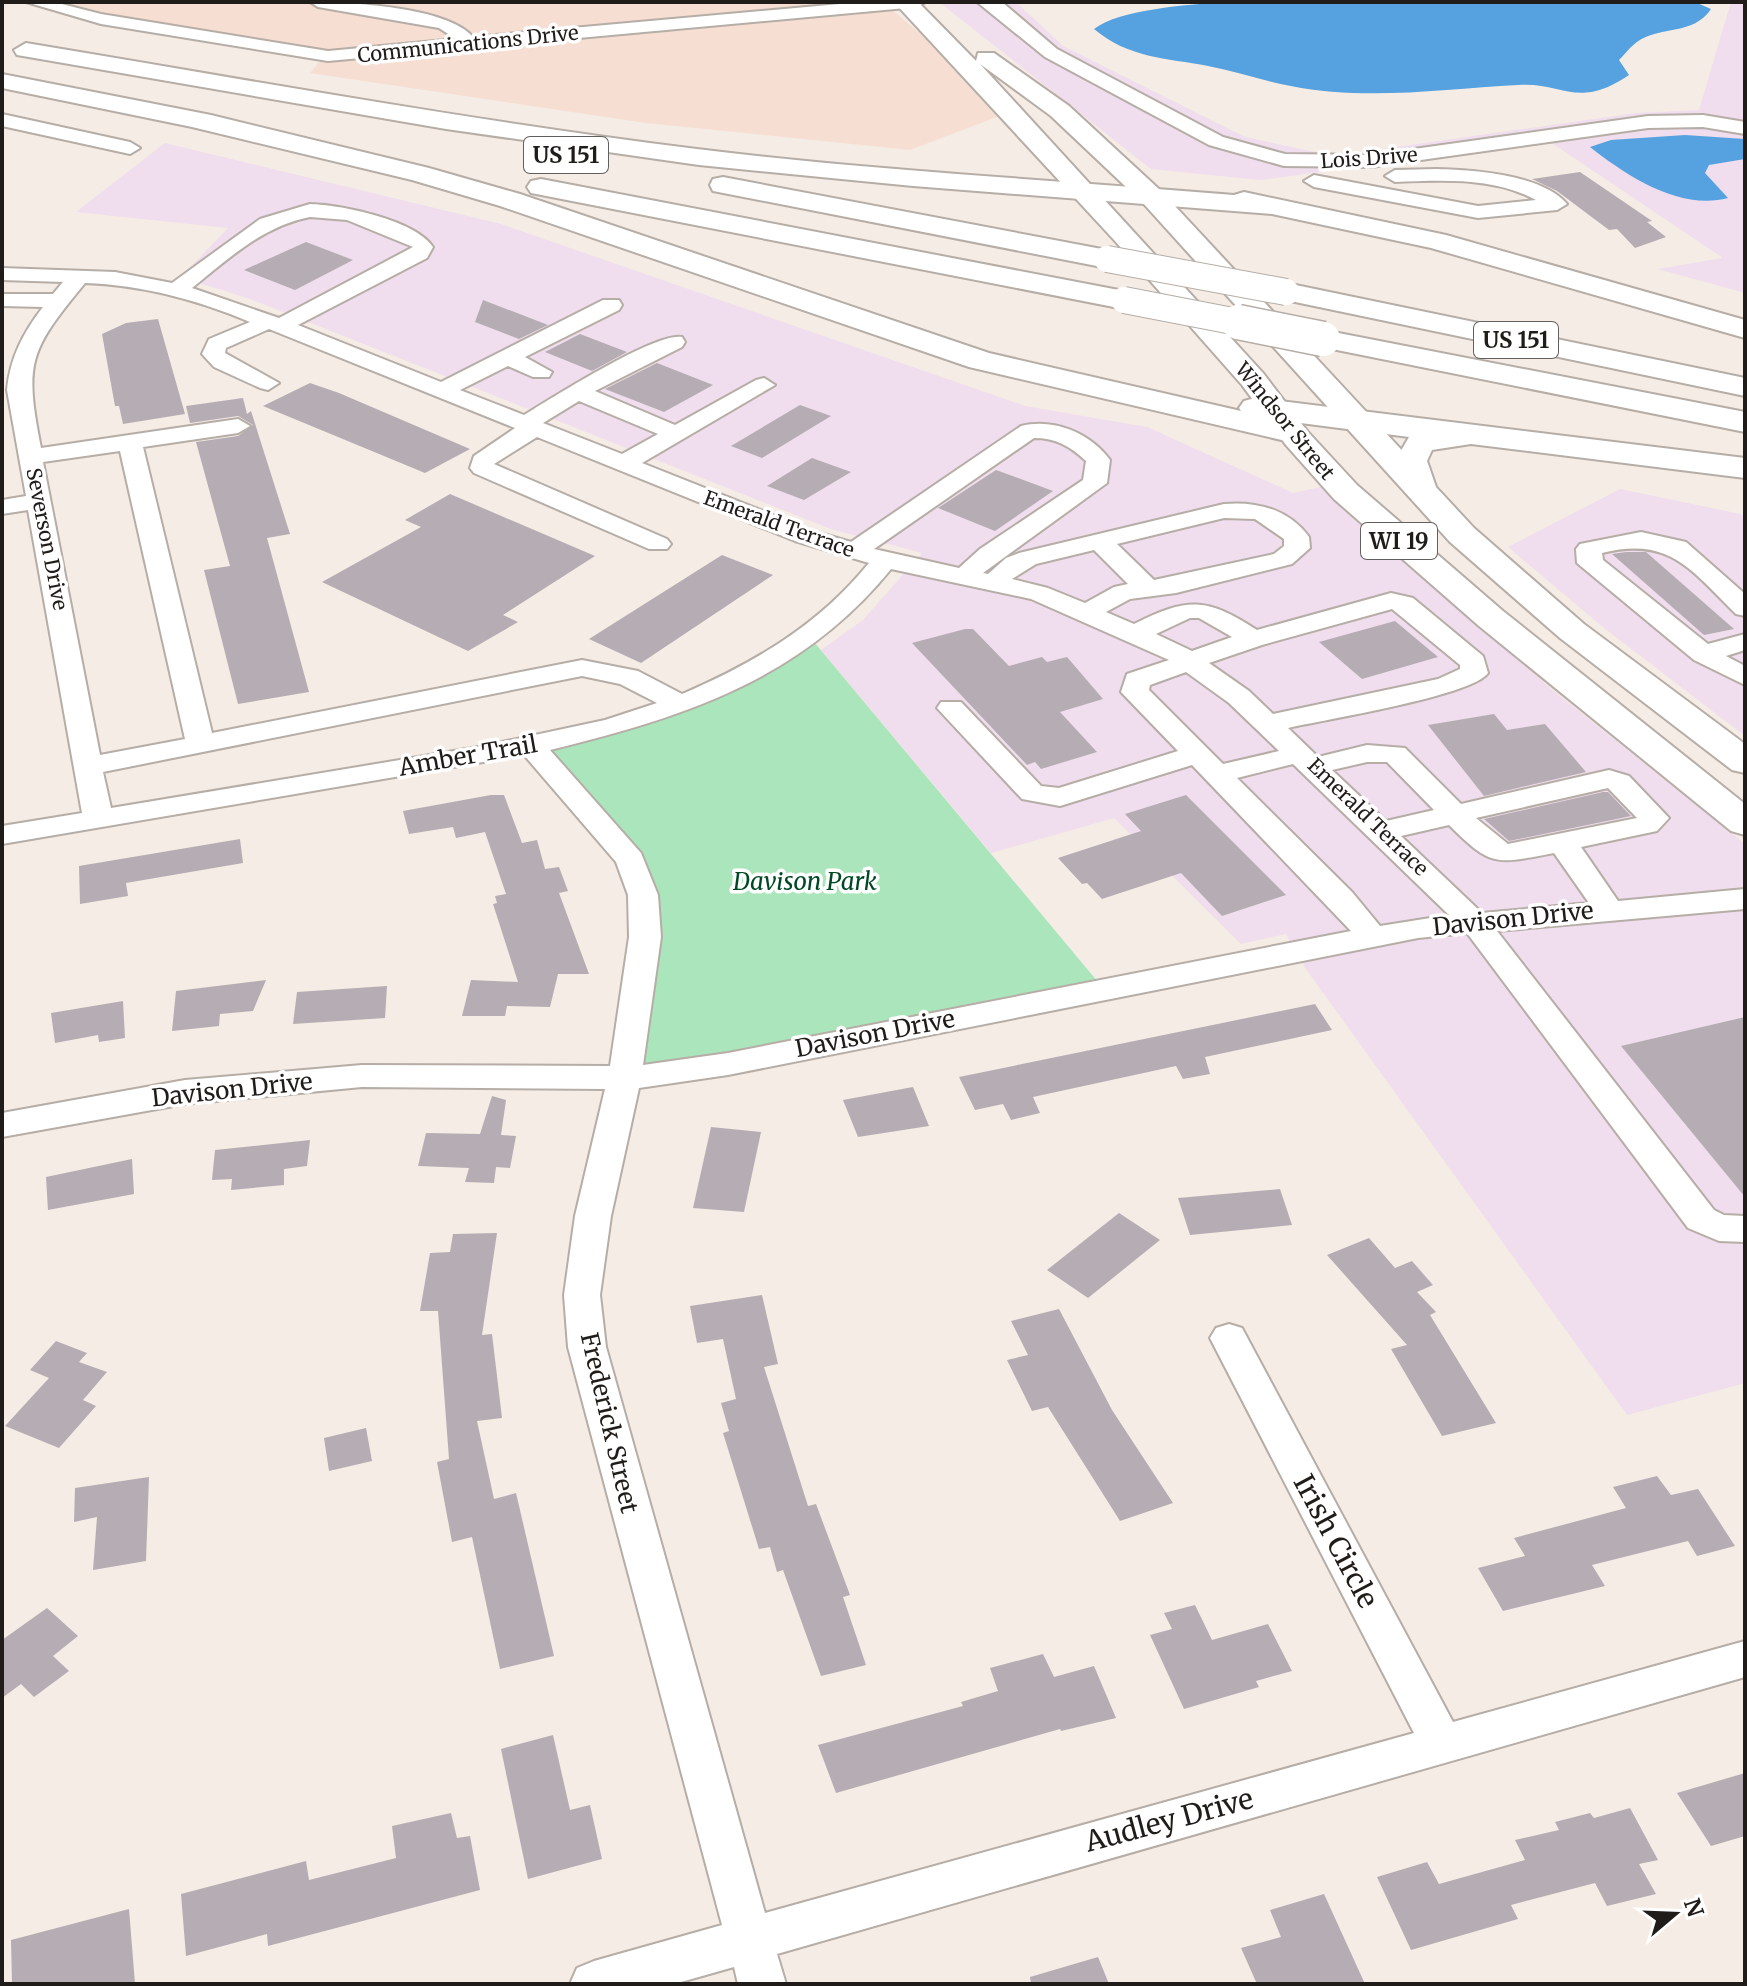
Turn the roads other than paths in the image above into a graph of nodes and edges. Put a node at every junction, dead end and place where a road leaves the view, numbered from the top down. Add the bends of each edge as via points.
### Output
1 (34, 2) edge
2 (318, 2) edge
3 (905, 2) edge
4 (917, 2) edge
5 (985, 2) edge
6 (617, 11) dead end
7 (630, 28) junction
8 (469, 44) junction
9 (14, 48) edge
10 (2, 81) edge
11 (183, 117) junction
12 (2, 120) edge
13 (1745, 128) edge
14 (130, 148) dead end
15 (1269, 156) junction
16 (1055, 157) junction
17 (1130, 176) junction
18 (1314, 181) junction
19 (995, 183) junction
20 (1086, 190) junction
21 (1152, 197) junction
22 (1272, 206) junction
23 (2, 274) edge
24 (80, 276) junction
25 (176, 290) junction
26 (2, 300) edge
27 (60, 301) junction
28 (611, 305) dead end
29 (274, 324) junction
30 (1745, 329) edge
31 (674, 342) dead end
32 (505, 357) junction
33 (541, 372) dead end
34 (268, 383) dead end
35 (764, 385) dead end
36 (1745, 387) edge
37 (441, 391) junction
38 (577, 392) junction
39 (1281, 421) junction
40 (1361, 422) junction
41 (1745, 422) edge
42 (238, 426) dead end
43 (529, 427) junction
44 (677, 434) junction
45 (1489, 435) junction
46 (130, 443) junction
47 (31, 457) junction
48 (622, 464) junction
49 (1745, 468) edge
50 (1419, 487) junction
51 (40, 501) junction
52 (2, 507) edge
53 (1100, 541) junction
54 (658, 544) dead end
55 (853, 552) junction
56 (885, 560) junction
57 (965, 577) junction
58 (993, 583) junction
59 (1147, 588) junction
60 (1745, 608) edge
61 (1088, 612) junction
62 (1137, 633) junction
63 (1253, 639) junction
64 (1745, 642) edge
65 (1703, 654) junction
66 (1191, 664) junction
67 (1745, 677) edge
68 (680, 704) junction
69 (951, 708) dead end
70 (1268, 724) junction
71 (200, 744) junction
72 (531, 746) junction
73 (1740, 749) edge
74 (1308, 760) junction
75 (1207, 764) junction
76 (89, 766) junction
77 (1457, 813) junction
78 (98, 819) junction
79 (1745, 823) edge
80 (1383, 831) junction
81 (2, 835) edge
82 (1561, 842) junction
83 (1745, 899) edge
84 (1608, 910) junction
85 (1475, 923) junction
86 (1373, 937) junction
87 (625, 1077) junction
88 (2, 1125) edge
89 (1745, 1229) edge
90 (1229, 1338) dead end
91 (1745, 1659) edge
92 (1443, 1745) junction
93 (750, 1940) junction
94 (594, 1984) edge
95 (762, 1984) edge

1 - 8 street, Communications Drive via 302,54 349,56
2 - 8 street via 443,24 457,29
3 - 4 street
3 - 7 street, Communications Drive
3 - 16 main road, Windsor Street / WI 19
3 - 17 main road, WI 19 via 1060,111
5 - 15 street, Lois Drive via 1051,53 1216,141
6 - 7 street
7 - 8 street, Communications Drive
9 - 19 highway via 683,155
9 - 36 highway, US 151, bridge via 1286,292
10 - 11 highway, US 151
11 - 39 highway via 510,200 980,360 1133,396
11 - 41 highway, US 151, bridge
12 - 14 street
13 - 15 street, Lois Drive via 1668,120 1371,161
15 - 18 street via 1274,172
16 - 19 highway via 1044,178
16 - 20 main road, Windsor Street / WI 19
17 - 21 main road, WI 19
17 - 22 highway
18 - 18 street via 1463,176 1536,188 1557,204 1478,212
19 - 20 highway
20 - 21 highway
20 - 39 main road, Windsor Street / WI 19 via 1253,379
21 - 22 highway
21 - 40 main road, WI 19
22 - 30 highway via 1436,241
23 - 24 street, Emerald Terrace
24 - 25 street, Emerald Terrace
24 - 27 street, Severson Drive
25 - 29 street, Emerald Terrace
25 - 29 street via 259,228 311,212 335,211 419,241 423,247 420,254
26 - 27 street
27 - 47 street, Severson Drive via 22,355 19,369
28 - 32 street
29 - 34 street via 217,344 213,354
29 - 37 street, Emerald Terrace
31 - 38 street
32 - 33 street
32 - 37 street
35 - 44 street
37 - 43 street, Emerald Terrace
38 - 43 street
38 - 44 street
39 - 40 highway
39 - 79 main road, Windsor Street / WI 19 via 1325,476 1422,561
40 - 45 highway
40 - 50 main road, WI 19
42 - 46 street
43 - 48 street, Emerald Terrace
43 - 54 street via 482,461 482,468
44 - 48 street
45 - 49 highway
45 - 50 highway via 1439,437 1419,444 1411,461
46 - 47 street
46 - 71 street
47 - 51 street, Severson Drive
48 - 55 street, Emerald Terrace
50 - 73 main road, WI 19 via 1462,535 1572,631
51 - 52 street
51 - 76 street, Severson Drive
53 - 58 street via 1015,563
53 - 59 street
53 - 59 street via 1241,509 1270,516 1296,537 1297,548 1283,559
55 - 56 street, Emerald Terrace
55 - 57 street via 1029,431 1079,439 1098,460 1095,483 989,554
56 - 57 street, Emerald Terrace
56 - 68 street, Amber Trail via 847,605 788,652
57 - 58 street, Emerald Terrace
58 - 61 street, Emerald Terrace
59 - 61 street via 1123,592
60 - 65 street via 1679,548 1625,537 1589,549 1590,563
61 - 62 street, Emerald Terrace
62 - 63 street via 1196,607
62 - 66 street, Emerald Terrace
63 - 66 street
63 - 70 street via 1391,601 1404,604 1473,662 1474,673 1446,685
64 - 65 street
65 - 67 street
66 - 70 street, Emerald Terrace
66 - 75 street via 1148,674 1137,680 1135,692
68 - 71 street via 628,677 582,668
68 - 72 street, Amber Trail
69 - 75 street via 1032,793 1060,797
70 - 74 street, Emerald Terrace
71 - 76 street
72 - 78 street, Amber Trail
72 - 87 street, Frederick Street via 630,860 643,895 645,937
74 - 75 street
74 - 77 street via 1395,754
74 - 80 street, Emerald Terrace
75 - 86 street
76 - 78 street, Severson Drive
77 - 80 street
77 - 82 street via 1503,854
77 - 82 street via 1609,779 1619,782 1654,818 1647,825
78 - 81 street, Amber Trail
80 - 85 street, Emerald Terrace
82 - 84 street
83 - 84 street, Davison Drive
84 - 85 street, Davison Drive
85 - 86 street, Davison Drive
85 - 89 street, Emerald Terrace via 1701,1219 1719,1228
86 - 87 street, Davison Drive via 728,1064
87 - 88 street, Davison Drive via 362,1076 185,1092
87 - 93 street, Frederick Street via 593,1216 582,1295 587,1347
90 - 92 street, Irish Circle
91 - 92 street, Audley Drive
92 - 93 street, Audley Drive
93 - 94 street, Audley Drive
93 - 95 street, Frederick Street

